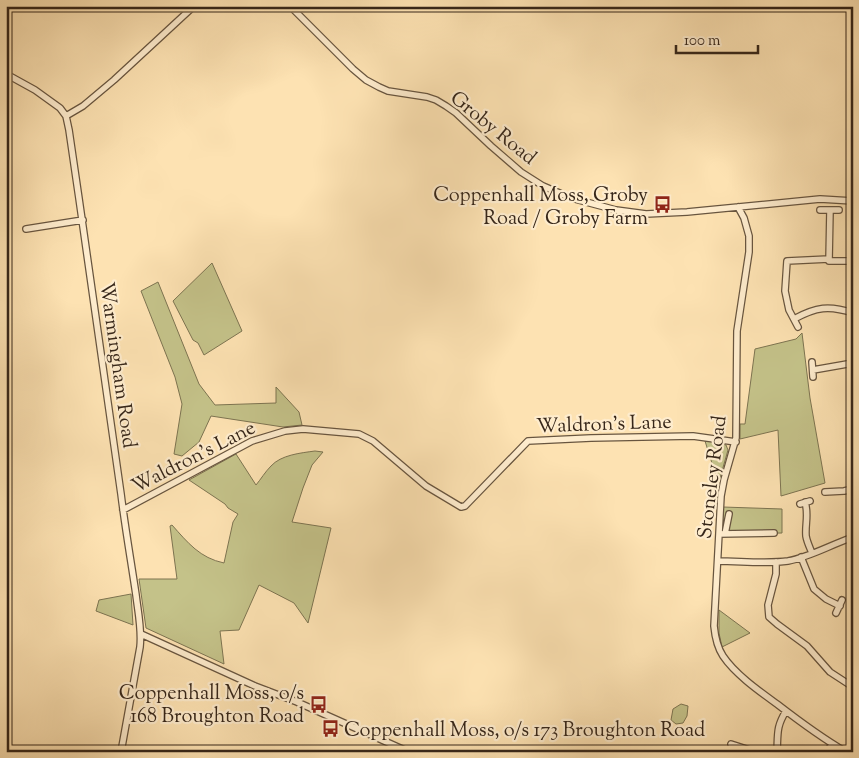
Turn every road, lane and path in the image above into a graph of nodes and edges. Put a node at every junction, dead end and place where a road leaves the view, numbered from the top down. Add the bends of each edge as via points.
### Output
1 (194, 6) edge
2 (290, 6) edge
3 (6, 74) edge
4 (66, 116) junction
5 (853, 201) edge
6 (738, 207) junction
7 (820, 210) dead end
8 (830, 210) junction
9 (839, 210) dead end
10 (83, 220) junction
11 (26, 229) dead end
12 (829, 259) junction
13 (853, 261) edge
14 (853, 313) edge
15 (794, 319) junction
16 (798, 327) dead end
17 (812, 362) dead end
18 (853, 363) edge
19 (813, 370) junction
20 (814, 378) dead end
21 (736, 442) junction
22 (830, 485) dead end
23 (853, 489) edge
24 (805, 502) dead end
25 (123, 510) junction
26 (729, 514) dead end
27 (774, 533) dead end
28 (722, 534) junction
29 (853, 538) edge
30 (812, 553) junction
31 (801, 557) junction
32 (718, 561) junction
33 (776, 562) junction
34 (836, 613) dead end
35 (141, 634) junction
36 (853, 687) edge
37 (786, 711) junction
38 (731, 744) dead end
39 (833, 744) junction
40 (121, 752) edge
41 (409, 752) edge
42 (756, 752) edge
43 (777, 752) edge
44 (826, 752) edge
45 (846, 752) edge

1 - 4 street via 114,80
2 - 6 street, Groby Road via 366,80 388,91 436,100 456,113 521,172 556,193 585,203 646,214
3 - 4 street via 53,102
4 - 10 street, Warmingham Road
5 - 6 street, Groby Road via 820,199
6 - 21 street, Stoneley Road via 749,236 749,252 737,331
7 - 8 street
8 - 9 street
8 - 12 street
10 - 11 street
10 - 25 street, Warmingham Road
12 - 13 street
12 - 15 street via 787,261 785,291
14 - 15 street via 830,307 818,308
15 - 16 street
17 - 19 street
18 - 19 street
19 - 20 street
21 - 25 street, Waldron's Lane via 694,436 528,441 465,506 461,506 426,486 373,441 358,434 303,429 252,441
21 - 28 street, Stoneley Road via 724,480
22 - 23 street via 828,492
24 - 30 street via 808,510 806,534
25 - 35 street, Warmingham Road
26 - 28 street
27 - 28 street
28 - 32 street, Stoneley Road
29 - 30 street
30 - 31 street
31 - 33 street
31 - 34 street via 814,589 841,603
32 - 33 street
32 - 37 street, Stoneley Road via 714,626 718,647 750,684
33 - 36 street via 768,605 769,617 807,646 830,672
35 - 40 street, Warmingham Road
35 - 41 street
37 - 39 street, Stoneley Road
37 - 43 street via 778,729
38 - 42 street
39 - 44 street
39 - 45 street, Stoneley Road

